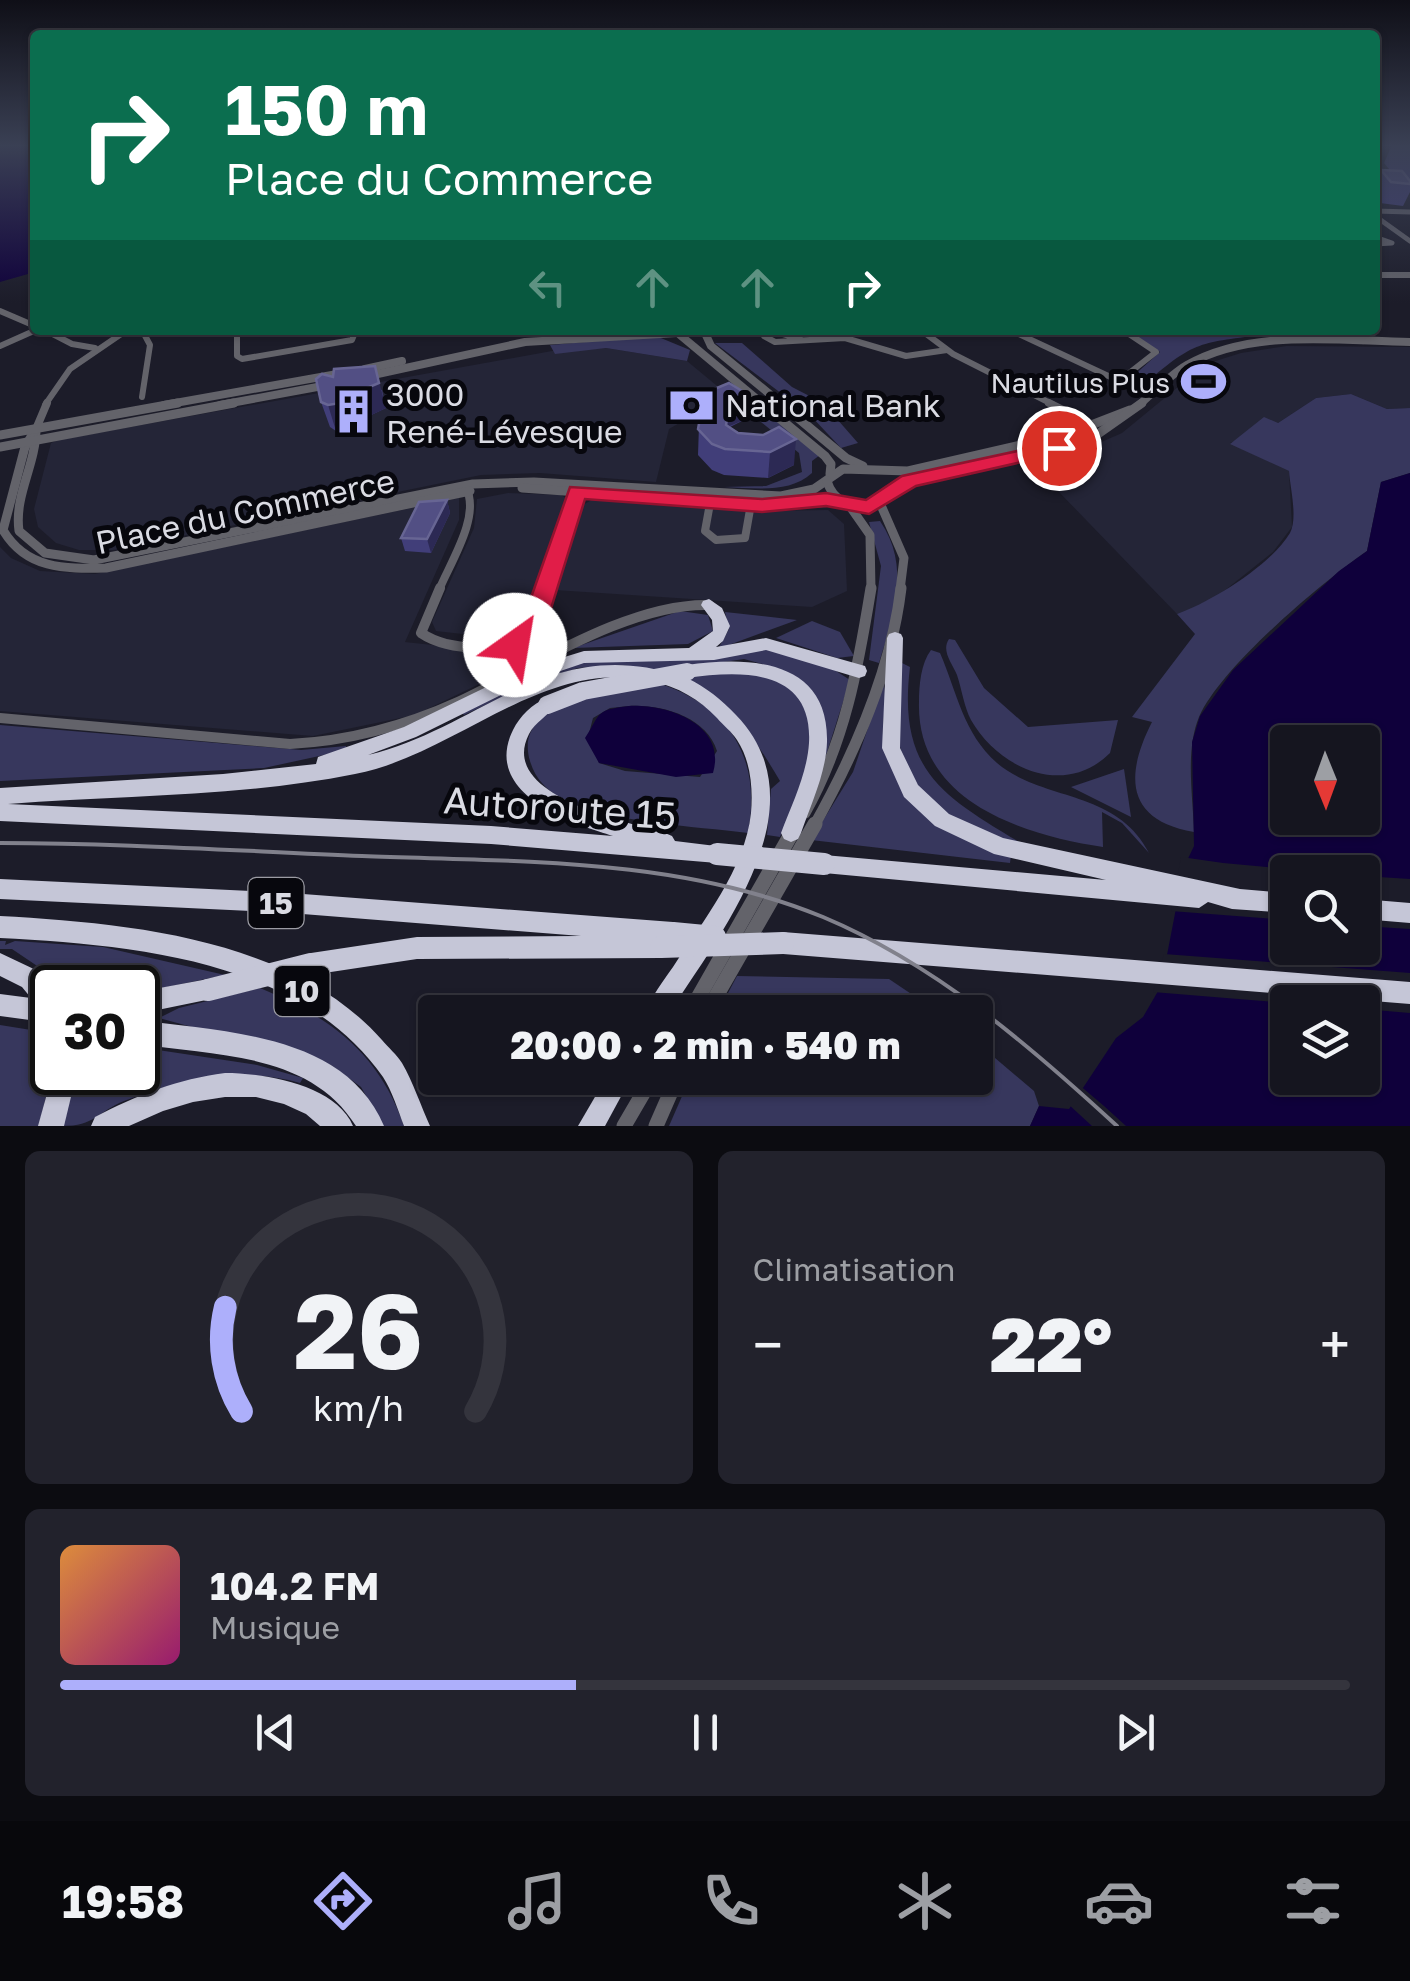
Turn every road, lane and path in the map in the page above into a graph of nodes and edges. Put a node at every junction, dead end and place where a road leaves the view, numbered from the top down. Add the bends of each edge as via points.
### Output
1 (1410, 212) edge
2 (1380, 213) edge
3 (1380, 217) edge
4 (1410, 241) edge
5 (1380, 274) edge
6 (1410, 275) edge
7 (0, 312) edge
8 (30, 325) edge
9 (30, 331) edge
10 (55, 335) edge
11 (117, 335) edge
12 (144, 335) edge
13 (237, 335) edge
14 (354, 335) edge
15 (530, 335) edge
16 (613, 335) edge
17 (680, 335) edge
18 (708, 335) edge
19 (928, 335) edge
20 (1021, 335) edge
21 (1131, 335) edge
22 (1357, 335) edge
23 (800, 339) dead end
24 (1363, 341) junction
25 (1410, 342) edge
26 (72, 344) junction
27 (0, 346) edge
28 (94, 348) junction
29 (947, 350) junction
30 (86, 354) junction
31 (1119, 381) junction
32 (1149, 396) junction
33 (142, 397) dead end
34 (1130, 410) junction
35 (1092, 425) junction
36 (0, 435) edge
37 (34, 436) junction
38 (0, 446) edge
39 (874, 470) junction
40 (828, 477) junction
41 (466, 488) junction
42 (578, 488) junction
43 (890, 492) junction
44 (710, 498) junction
45 (845, 503) junction
46 (751, 504) junction
47 (880, 504) junction
48 (17, 522) junction
49 (1, 526) edge
50 (709, 605) joint
51 (895, 638) junction
52 (689, 663) junction
53 (860, 671) junction
54 (0, 718) edge
55 (284, 776) junction
56 (0, 796) edge
57 (0, 812) edge
58 (792, 833) junction
59 (692, 851) junction
60 (1116, 882) junction
61 (0, 889) edge
62 (1270, 902) edge
63 (1380, 910) edge
64 (1410, 913) edge
65 (0, 927) edge
66 (667, 940) junction
67 (0, 964) edge
68 (30, 982) edge
69 (1410, 992) edge
70 (667, 995) edge
71 (700, 995) edge
72 (717, 995) edge
73 (160, 999) edge
74 (0, 1005) edge
75 (30, 1007) edge
76 (160, 1036) edge
77 (59, 1095) edge
78 (609, 1095) edge
79 (642, 1095) edge
80 (670, 1095) edge
81 (51, 1126) edge
82 (104, 1126) edge
83 (340, 1126) edge
84 (371, 1126) edge
85 (417, 1126) edge
86 (591, 1126) edge
87 (624, 1126) edge
88 (656, 1126) edge

1 - 2 street
3 - 4 street
5 - 6 street
7 - 8 street
9 - 27 street
10 - 26 street
11 - 28 street
12 - 33 street via 150,345
13 - 14 street via 237,356 246,359
15 - 37 street
16 - 37 street via 503,345 326,386
17 - 40 street via 825,456 832,464
18 - 39 street via 711,346 842,455
19 - 29 street
20 - 31 street
21 - 31 street via 1156,352
22 - 24 street
23 - 29 street via 854,338 911,356
24 - 25 street
24 - 32 street via 1232,347 1190,363
26 - 28 street
26 - 30 street
28 - 30 street
29 - 35 street
30 - 37 street via 52,386
31 - 32 street
32 - 34 street
34 - 35 street, Place du Commerce
34 - 43 street via 1113,427 1080,442 909,481
35 - 39 street, Place du Commerce via 908,472
36 - 37 street
37 - 38 street
37 - 48 street
37 - 49 street
39 - 40 street, Place du Commerce via 850,468
39 - 43 street
40 - 44 street, Place du Commerce via 814,490
40 - 45 street via 829,491
41 - 42 street, Place du Commerce
41 - 42 street via 469,517 420,633 432,641 504,646 532,631
41 - 48 street, Place du Commerce via 102,560 45,553 27,542
41 - 49 street, Place du Commerce via 100,569 29,560 10,546
42 - 44 street, Place du Commerce
43 - 47 street
44 - 46 street, Place du Commerce
44 - 46 street via 706,534 726,540 747,536
45 - 46 street, Place du Commerce
45 - 47 street, Place du Commerce
45 - 53 street via 870,535 875,565
47 - 51 street via 904,558
48 - 49 street
50 - 52 highway via 722,620 722,632
50 - 54 street via 652,614 403,724 334,742 290,744
51 - 60 highway via 891,748 921,802 954,828 985,841
51 - 72 street via 843,775
52 - 53 highway via 774,645
52 - 55 highway via 603,654 564,662 391,740
52 - 58 highway via 756,666 783,676 809,700 818,748
52 - 59 highway, bridge via 547,705 526,724 515,750 530,789 557,807
53 - 58 street via 827,774
55 - 56 highway
55 - 70 highway via 390,756 578,674 644,674 704,695 751,749 761,780 762,822 745,868
57 - 59 highway, Autoroute 15
58 - 71 street
59 - 60 highway, Autoroute 15, bridge
60 - 62 highway
61 - 66 highway, 15 via 290,904
63 - 64 highway
65 - 85 highway, 10 via 164,946 296,988 374,1042 402,1082
66 - 69 highway, bridge via 784,943
66 - 73 highway, bridge via 417,948
67 - 68 highway
74 - 75 highway
76 - 84 highway via 306,1064 348,1091
77 - 81 highway
78 - 86 highway
79 - 87 street
80 - 88 street
82 - 83 highway via 185,1092 243,1083 292,1092

